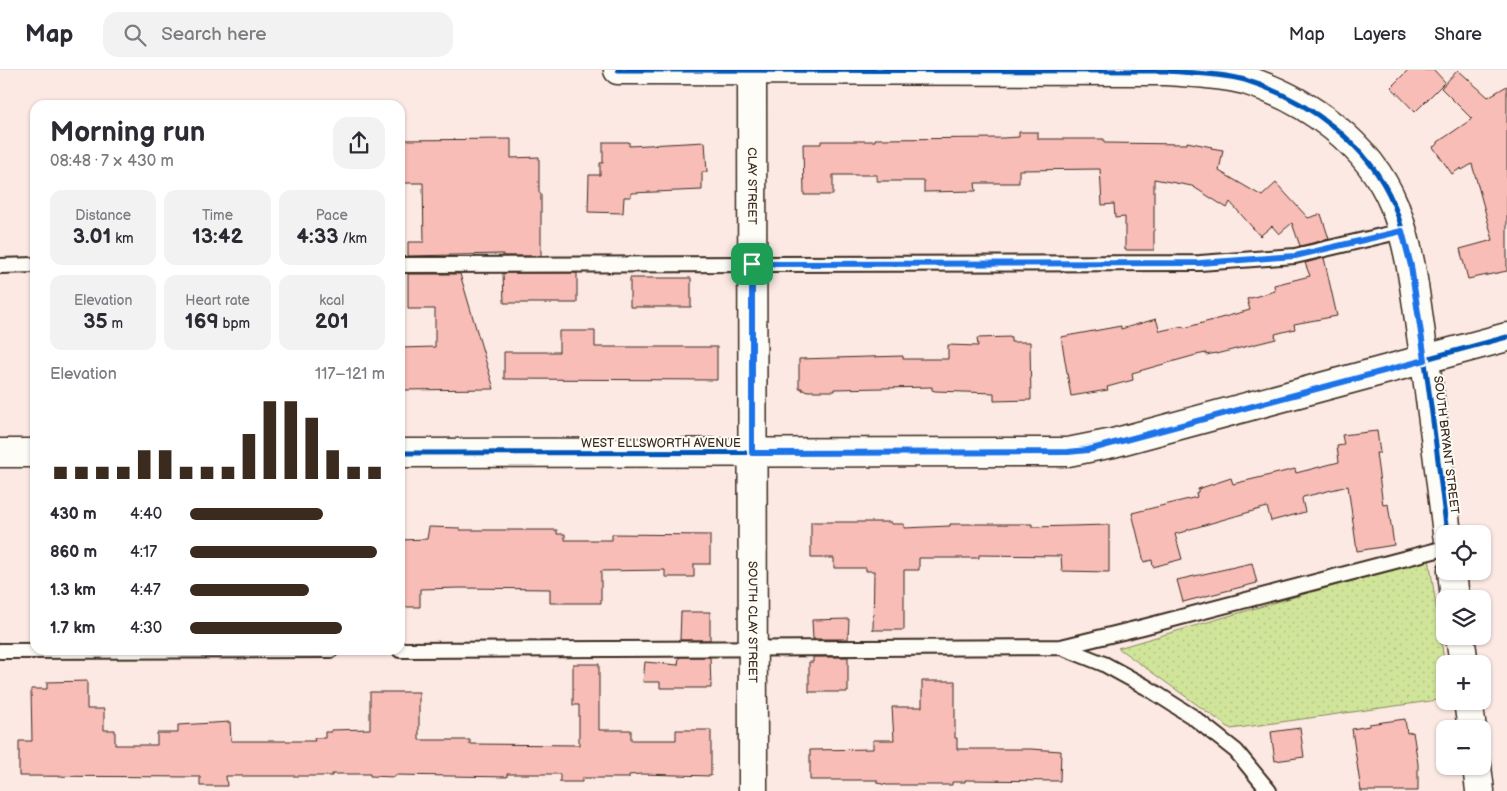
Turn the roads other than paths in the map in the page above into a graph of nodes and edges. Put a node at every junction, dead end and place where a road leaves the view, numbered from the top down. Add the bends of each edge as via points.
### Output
1 (618, 70) edge
2 (752, 70) edge
3 (1402, 231) junction
4 (752, 264) junction
5 (405, 265) edge
6 (0, 266) edge
7 (30, 266) edge
8 (1507, 337) edge
9 (1425, 360) junction
10 (0, 453) edge
11 (30, 453) edge
12 (405, 453) edge
13 (752, 453) junction
14 (1446, 525) edge
15 (1436, 550) edge
16 (1061, 647) junction
17 (753, 649) junction
18 (405, 650) edge
19 (0, 651) edge
20 (30, 651) edge
21 (1478, 775) edge
22 (753, 791) edge
23 (1269, 791) edge
24 (1480, 791) edge

1 - 2 street, SOUTH BRYANT STREET
2 - 3 street, SOUTH BRYANT STREET via 1166,71 1243,80 1273,90 1308,108 1340,133 1362,154 1379,178 1394,205
2 - 4 street, CLAY STREET
3 - 4 lane via 1295,256 1217,262
3 - 9 street, SOUTH BRYANT STREET via 1411,266
4 - 5 lane
4 - 13 street, CLAY STREET
6 - 7 lane
8 - 9 street, WEST ELLSWORTH AVENUE
9 - 13 street, WEST ELLSWORTH AVENUE via 1088,450
9 - 14 street, SOUTH BRYANT STREET
10 - 11 street
12 - 13 street, WEST ELLSWORTH AVENUE
13 - 17 street, SOUTH CLAY STREET
15 - 16 lane
16 - 17 lane
16 - 23 lane via 1104,664 1193,717 1236,751
17 - 18 lane
17 - 22 street, SOUTH CLAY STREET
19 - 20 lane
21 - 24 street

